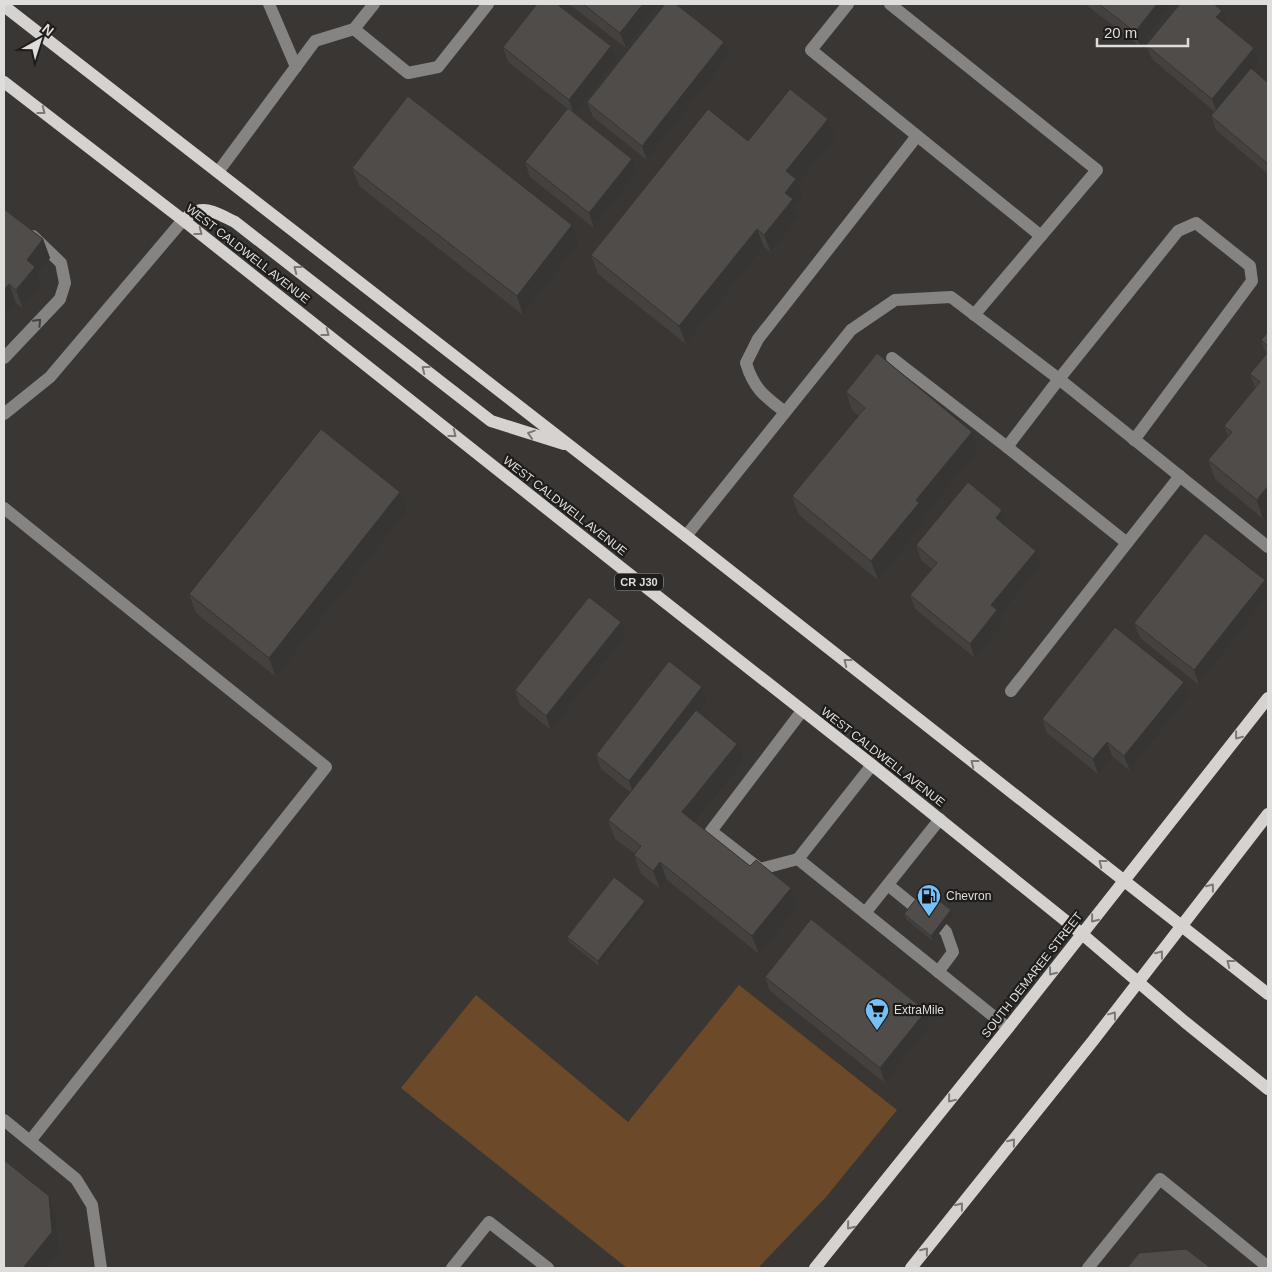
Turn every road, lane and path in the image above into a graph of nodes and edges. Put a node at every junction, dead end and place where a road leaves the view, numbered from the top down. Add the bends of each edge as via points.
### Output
1 (269, 4) edge
2 (374, 4) edge
3 (488, 4) edge
4 (848, 4) edge
5 (890, 4) edge
6 (4, 6) edge
7 (354, 29) junction
8 (296, 67) junction
9 (4, 82) edge
10 (917, 136) junction
11 (218, 172) junction
12 (183, 220) junction
13 (26, 230) edge
14 (1041, 236) junction
15 (974, 314) junction
16 (4, 358) edge
17 (892, 358) dead end
18 (1059, 379) junction
19 (785, 412) junction
20 (4, 414) edge
21 (1134, 440) junction
22 (572, 447) junction
23 (1007, 447) junction
24 (1180, 476) junction
25 (4, 508) edge
26 (686, 536) junction
27 (1127, 543) junction
28 (1268, 547) edge
29 (1011, 691) dead end
30 (1268, 698) edge
31 (802, 711) junction
32 (872, 765) junction
33 (1268, 814) edge
34 (940, 819) junction
35 (798, 859) junction
36 (1125, 881) junction
37 (888, 885) junction
38 (915, 907) edge
39 (865, 913) junction
40 (1182, 926) junction
41 (943, 929) edge
42 (1082, 934) junction
43 (938, 972) junction
44 (1138, 982) junction
45 (1268, 994) edge
46 (1008, 1028) junction
47 (1268, 1089) edge
48 (4, 1120) edge
49 (30, 1140) junction
50 (1268, 1266) edge
51 (101, 1268) edge
52 (452, 1268) edge
53 (548, 1268) edge
54 (815, 1268) edge
55 (911, 1268) edge
56 (1088, 1268) edge

1 - 8 lane
2 - 7 lane
3 - 7 lane via 438,67 408,73
4 - 10 lane via 811,50
5 - 14 lane via 1097,170
6 - 11 main road
7 - 8 lane via 315,41
8 - 11 lane
9 -> 12 main road, WEST CALDWELL AVENUE / CR J30
10 - 14 lane
10 - 19 lane via 758,339 746,363 751,379 764,396
11 - 22 main road
12 - 20 lane via 50,377
22 -> 12 main road via 491,421 235,222 208,211 197,211
12 -> 31 main road, WEST CALDWELL AVENUE / CR J30
16 -> 13 lane via 60,299 65,283 61,263
14 - 15 lane
15 - 18 lane
15 - 19 lane via 951,297 895,300 851,330
17 - 23 lane
18 - 21 lane
18 - 21 lane via 1178,231 1196,223 1250,266 1252,281
18 - 23 lane
19 - 26 lane
21 - 24 lane
22 - 26 main road
23 - 27 lane
24 - 27 lane
24 - 28 lane
25 - 49 lane via 326,767
36 -> 26 main road
27 - 29 lane
30 -> 36 main road, SOUTH DEMAREE STREET
31 - 32 main road, WEST CALDWELL AVENUE / CR J30
31 - 35 lane via 711,831 760,869
32 - 34 main road, WEST CALDWELL AVENUE / CR J30
32 - 35 lane
40 -> 33 main road
34 - 37 lane
34 - 42 main road, WEST CALDWELL AVENUE / CR J30
35 - 39 lane
36 - 40 main road
36 -> 42 main road, SOUTH DEMAREE STREET
37 - 38 lane
37 - 39 lane
39 - 43 lane
44 -> 40 main road
45 -> 40 main road
41 - 43 lane via 953,952
42 - 44 main road, WEST CALDWELL AVENUE / CR J30
42 -> 46 main road, SOUTH DEMAREE STREET
43 - 46 lane
44 - 47 main road, WEST CALDWELL AVENUE / CR J30
55 -> 44 main road
46 -> 54 main road, SOUTH DEMAREE STREET
48 - 49 lane
49 - 51 lane via 76,1179 92,1205
50 - 56 lane via 1160,1179
52 - 53 lane via 489,1222

